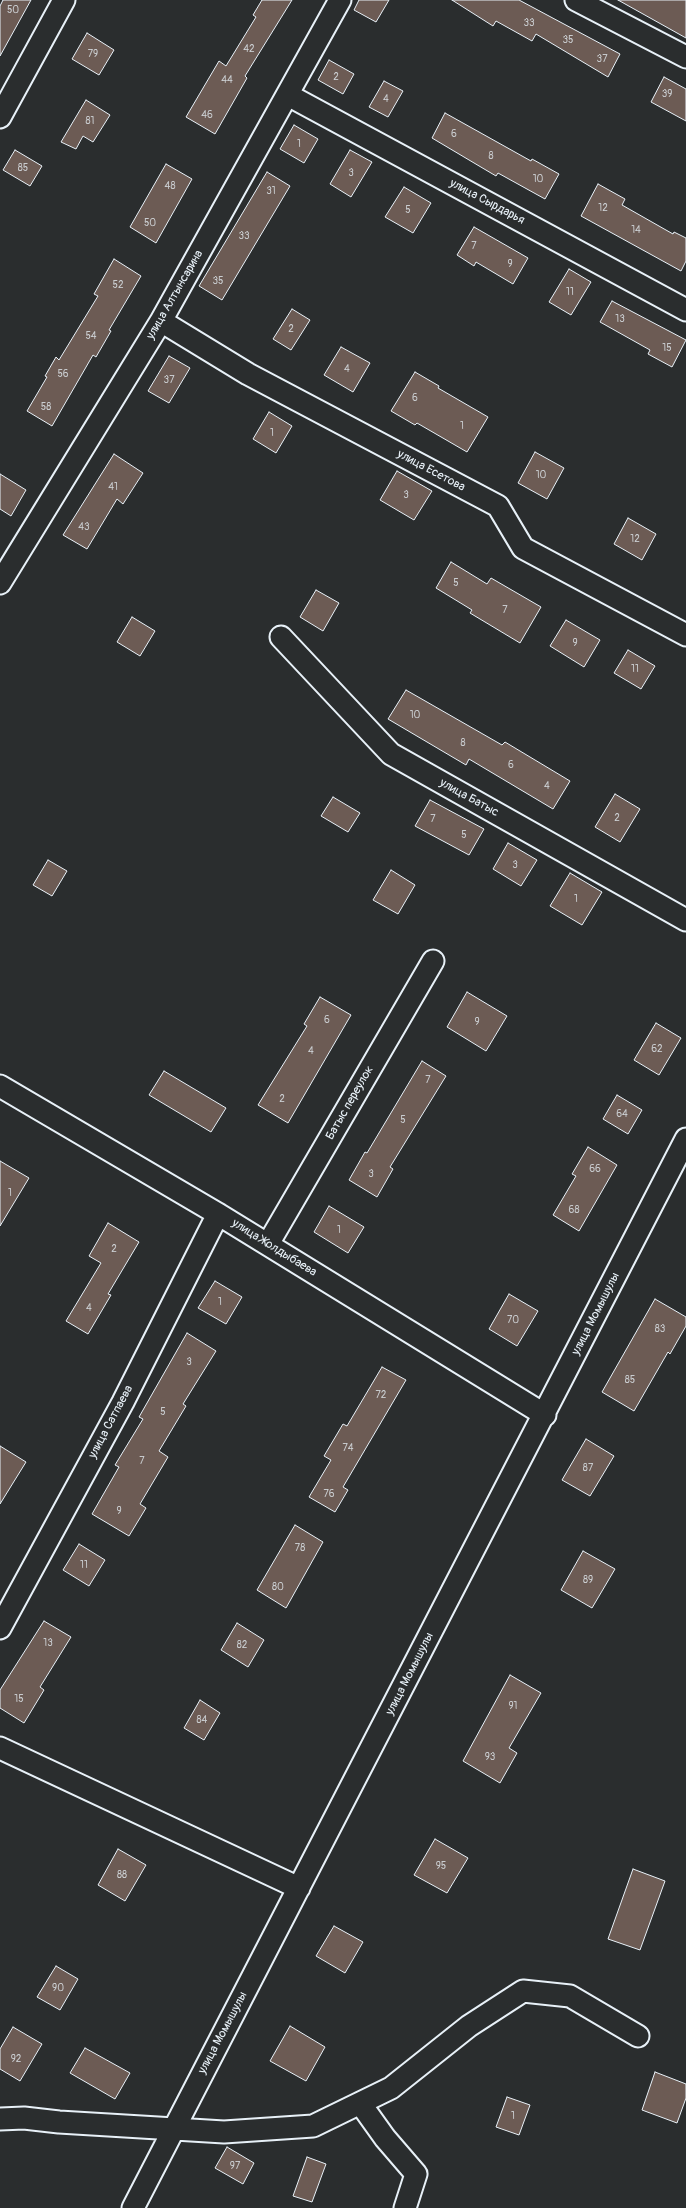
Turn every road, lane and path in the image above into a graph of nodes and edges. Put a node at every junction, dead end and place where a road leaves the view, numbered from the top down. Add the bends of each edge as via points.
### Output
1 (64, 0) edge
2 (340, 0) edge
3 (576, 0) edge
4 (686, 57) edge
5 (288, 95) junction
6 (0, 117) edge
7 (686, 310) edge
8 (161, 321) junction
9 (0, 584) edge
10 (686, 635) edge
11 (281, 637) dead end
12 (686, 920) edge
13 (433, 961) dead end
14 (0, 1086) edge
15 (686, 1140) edge
16 (218, 1214) junction
17 (268, 1244) junction
18 (545, 1415) junction
19 (0, 1628) edge
20 (0, 1748) edge
21 (299, 1888) junction
22 (638, 2036) dead end
23 (360, 2103) junction
24 (0, 2119) edge
25 (174, 2129) junction
26 (133, 2208) edge
27 (405, 2208) edge

1 - 6 street
2 - 5 street, улица Алтынсарина
3 - 4 street
5 - 7 street, улица Сырдарья
5 - 8 street, улица Алтынсарина
8 - 9 street, улица Алтынсарина
8 - 10 street, улица Есетова via 248,374 498,506 524,548
11 - 12 street, улица Батыс via 391,754
13 - 17 street, Батыс переулок
14 - 16 street, улица Жолдыбаева
15 - 18 street, улица Момышулы
16 - 17 street, улица Жолдыбаева
16 - 19 street, улица Сатпаева via 123,1402
17 - 18 street, улица Жолдыбаева
18 - 21 street, улица Момышулы
20 - 21 street
21 - 25 street, улица Момышулы
22 - 23 street via 570,1996 523,1991 468,2026 391,2088
23 - 25 street via 313,2126 224,2132
23 - 27 street via 416,2174
24 - 25 street
25 - 26 street, улица Момышулы

